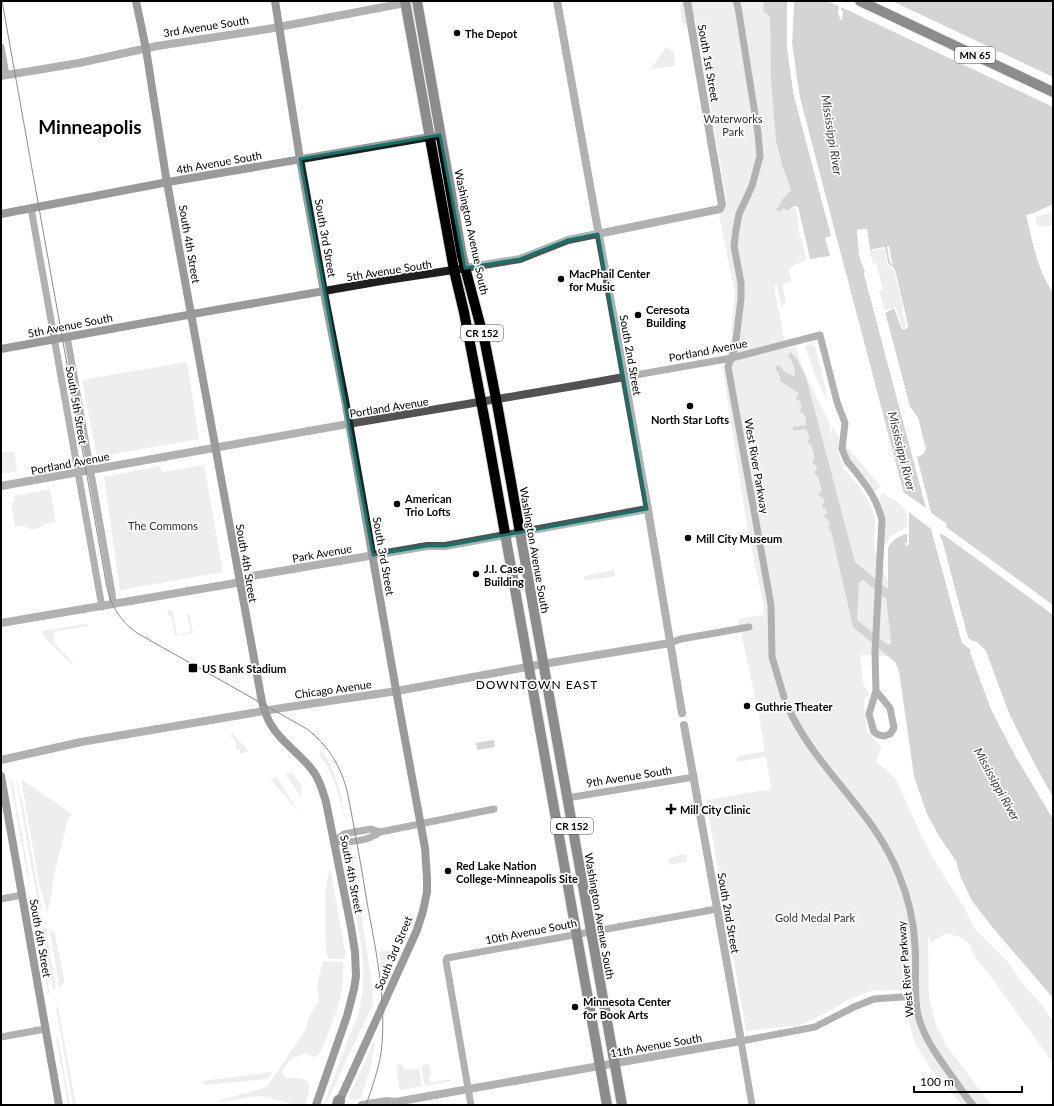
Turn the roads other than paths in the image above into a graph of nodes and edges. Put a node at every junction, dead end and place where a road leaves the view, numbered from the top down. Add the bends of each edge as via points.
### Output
1 (136, 1) edge
2 (275, 1) edge
3 (411, 1) edge
4 (557, 1) edge
5 (687, 1) edge
6 (860, 1) edge
7 (738, 3) edge
8 (279, 27) junction
9 (1, 47) edge
10 (146, 49) junction
11 (3, 76) edge
12 (1053, 92) edge
13 (440, 135) junction
14 (430, 137) junction
15 (300, 159) junction
16 (168, 182) junction
17 (721, 199) joint
18 (31, 208) junction
19 (1, 214) edge
20 (598, 234) junction
21 (465, 268) junction
22 (454, 270) junction
23 (324, 292) junction
24 (191, 314) junction
25 (66, 336) junction
26 (54, 339) junction
27 (1, 349) edge
28 (732, 358) junction
29 (624, 377) junction
30 (496, 399) junction
31 (482, 401) junction
32 (349, 424) junction
33 (216, 448) junction
34 (91, 470) junction
35 (77, 473) junction
36 (1, 486) edge
37 (648, 509) junction
38 (520, 532) junction
39 (505, 535) junction
40 (373, 555) junction
41 (240, 582) junction
42 (113, 604) junction
43 (102, 606) junction
44 (1, 624) edge
45 (750, 627) dead end
46 (670, 643) junction
47 (543, 664) junction
48 (529, 667) junction
49 (397, 691) junction
50 (876, 691) junction
51 (784, 697) dead end
52 (788, 707) dead end
53 (265, 711) junction
54 (682, 713) dead end
55 (684, 724) dead end
56 (1, 760) edge
57 (1, 776) edge
58 (694, 777) junction
59 (567, 798) junction
60 (494, 809) dead end
61 (420, 824) junction
62 (335, 841) junction
63 (22, 896) junction
64 (1, 899) edge
65 (717, 909) junction
66 (591, 931) junction
67 (576, 934) junction
68 (916, 996) junction
69 (45, 1029) junction
70 (1, 1037) edge
71 (741, 1041) junction
72 (615, 1063) junction
73 (599, 1066) junction
74 (468, 1090) junction
75 (338, 1104) edge
76 (393, 1104) edge
77 (58, 1105) edge
78 (316, 1105) edge
79 (362, 1105) edge
80 (471, 1105) edge
81 (607, 1105) edge
82 (622, 1105) edge
83 (752, 1105) edge
84 (973, 1105) edge

1 - 10 main road, South 4th Street
2 - 8 main road, South 3rd Street
3 - 8 street, 3rd Avenue South
3 - 13 main road, Washington Avenue South / CR 152
3 - 14 main road, Washington Avenue South / CR 152
4 - 20 street, South 2nd Street
5 - 17 street, South 1st Street
6 - 12 main road, MN 65
7 - 28 street, West River Parkway via 760,156 752,186 739,214 736,230 734,246 741,299
8 - 10 street, 3rd Avenue South
8 - 15 main road, South 3rd Street
9 - 11 street
10 - 11 street, 3rd Avenue South
10 - 16 main road, South 4th Street
13 - 14 main road, 4th Avenue South
13 - 21 main road, Washington Avenue South / CR 152
14 - 15 main road, 4th Avenue South
14 - 22 main road, Washington Avenue South / CR 152
15 - 16 main road, 4th Avenue South
15 - 23 main road, South 3rd Street
16 - 18 main road, 4th Avenue South
16 - 24 main road, South 4th Street
17 - 20 street, 5th Avenue South via 720,209
18 - 19 main road, 4th Avenue South
18 - 26 street, South 5th Street
20 - 21 street, 5th Avenue South via 568,240 520,259
20 - 29 street, South 2nd Street
21 - 22 main road, 5th Avenue South
21 - 30 main road, Washington Avenue South / CR 152 via 485,343
22 - 23 main road, 5th Avenue South
22 - 31 main road, Washington Avenue South / CR 152
23 - 24 main road, 5th Avenue South
23 - 32 main road, South 3rd Street
24 - 25 main road, 5th Avenue South
24 - 33 main road, South 4th Street
25 - 26 main road, 5th Avenue South
25 - 34 street, South 5th Street
26 - 27 main road, 5th Avenue South
26 - 35 street, South 5th Street
28 - 29 street, Portland Avenue
28 - 50 street, Portland Avenue via 820,335 845,423 842,443 844,456 873,495 882,520 875,645
28 - 51 street, West River Parkway via 728,367 770,605 772,657
29 - 30 street, Portland Avenue
29 - 37 street, South 2nd Street
30 - 31 street, Portland Avenue
30 - 38 main road, Washington Avenue South / CR 152
31 - 32 street, Portland Avenue
31 - 39 main road, Washington Avenue South / CR 152
32 - 33 street, Portland Avenue
32 - 40 main road, South 3rd Street
33 - 34 street, Portland Avenue
33 - 41 main road, South 4th Street
34 - 35 street, Portland Avenue
34 - 42 street, South 5th Street
35 - 36 street, Portland Avenue
35 - 43 street, South 5th Street
37 - 38 street, Park Avenue
37 - 46 street, South 2nd Street
38 - 39 street, Park Avenue
38 - 47 main road, Washington Avenue South / CR 152
39 - 40 street, Park Avenue
39 - 48 main road, Washington Avenue South / CR 152
40 - 41 street, Park Avenue via 252,576
40 - 49 main road, South 3rd Street
41 - 42 street, Park Avenue
41 - 53 main road, South 4th Street
42 - 43 street, Park Avenue
43 - 44 street, Park Avenue
45 - 46 street
46 - 47 street, Chicago Avenue
46 - 54 street, South 2nd Street
47 - 48 street, Chicago Avenue
47 - 59 main road, Washington Avenue South / CR 152
48 - 49 street, Chicago Avenue
48 - 67 main road, Washington Avenue South / CR 152
49 - 53 street, Chicago Avenue
49 - 61 main road, South 3rd Street
50 - 50 street via 869,714 874,732 884,736 890,734 894,728 890,708
52 - 68 street, West River Parkway via 808,742 870,820 890,854 907,898 914,929
53 - 56 street, Chicago Avenue via 81,742
53 - 62 main road, South 4th Street via 274,729 304,759 317,778 326,802
55 - 58 street, South 2nd Street
57 - 63 main road, South 6th Street
58 - 59 street, 9th Avenue South
58 - 65 street, South 2nd Street
59 - 66 main road, Washington Avenue South / CR 152
60 - 61 street
61 - 62 street via 380,832 371,830 344,834
61 - 75 main road, South 3rd Street via 427,878 423,911 414,937
62 - 78 main road, South 4th Street via 356,954 356,976 347,1016
63 - 64 street
63 - 69 main road, South 6th Street
65 - 66 street, 10th Avenue South
65 - 71 street, South 2nd Street
66 - 67 street, 10th Avenue South
66 - 72 main road, Washington Avenue South / CR 152
67 - 73 main road, Washington Avenue South / CR 152
67 - 74 street, 10th Avenue South via 448,958 446,961
68 - 71 street, 11th Avenue South via 874,999 815,1027
68 - 84 street, West River Parkway via 918,1014 926,1037
69 - 70 street
69 - 77 main road, South 6th Street
71 - 72 street, 11th Avenue South
71 - 83 street, South 2nd Street
72 - 73 street, 11th Avenue South
72 - 82 main road, Washington Avenue South / CR 152
73 - 74 street, 11th Avenue South
73 - 81 main road, Washington Avenue South / CR 152
74 - 76 street, 11th Avenue South
74 - 80 street
76 - 79 street, 11th Avenue South via 387,1101

